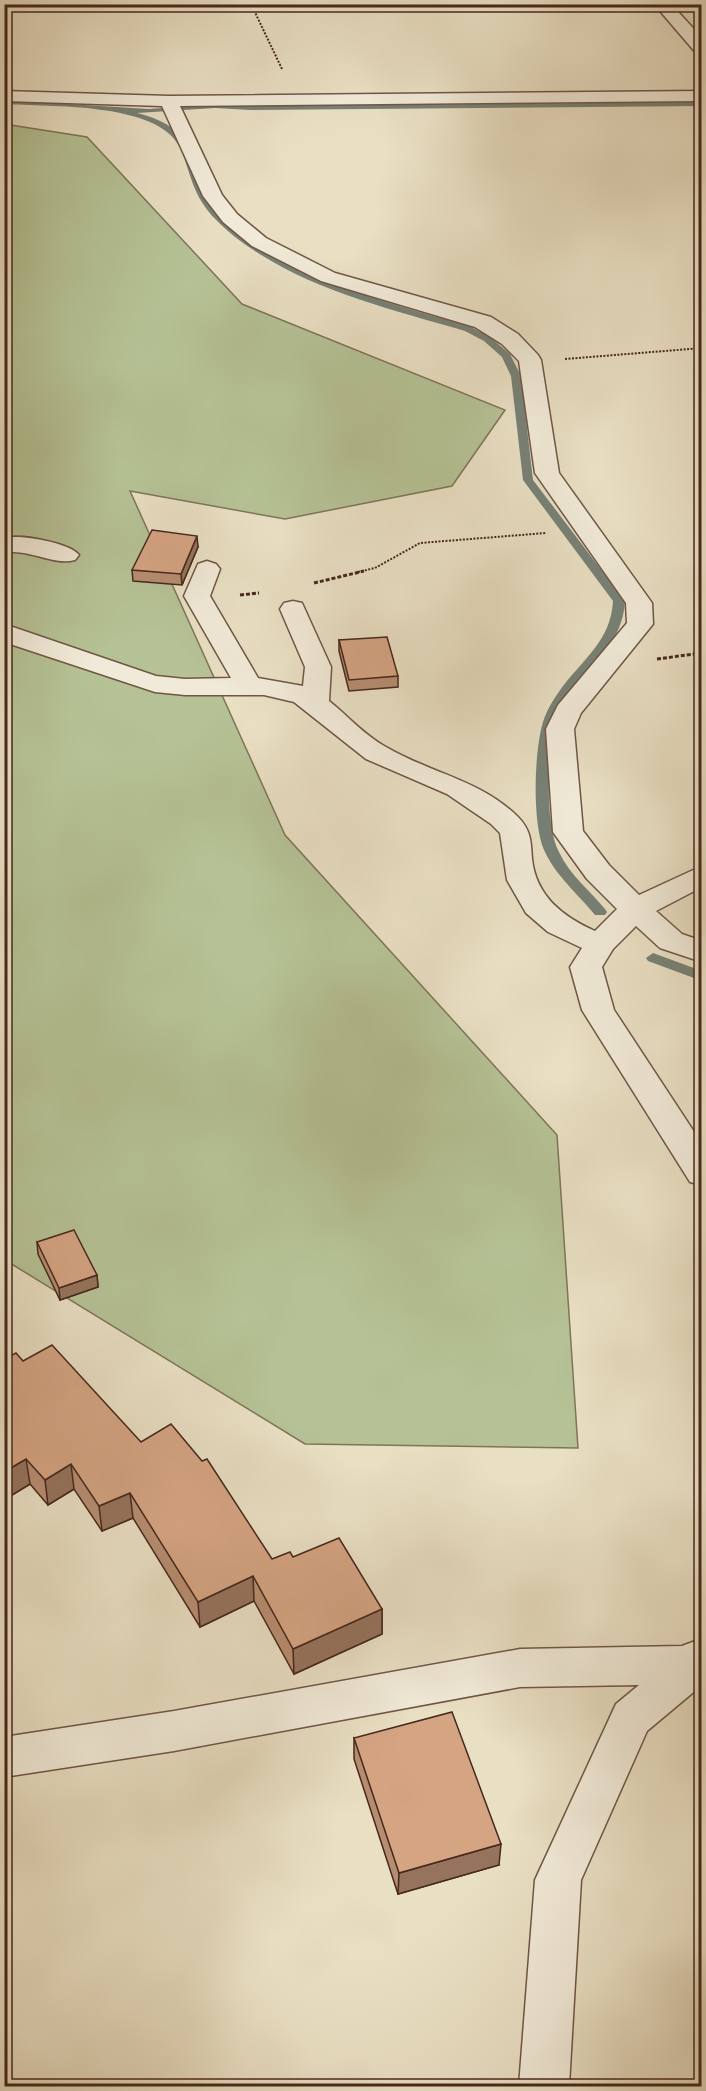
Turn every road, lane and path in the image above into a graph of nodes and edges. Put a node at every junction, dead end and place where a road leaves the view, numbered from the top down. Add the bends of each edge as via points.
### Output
1 (72, 4) edge
2 (251, 4) edge
3 (662, 4) edge
4 (4, 9) edge
5 (702, 49) edge
6 (4, 96) edge
7 (702, 96) edge
8 (297, 99) junction
9 (172, 107) junction
10 (702, 348) edge
11 (565, 359) dead end
12 (556, 532) dead end
13 (4, 546) edge
14 (66, 555) dead end
15 (201, 581) joint
16 (309, 584) dead end
17 (263, 592) dead end
18 (293, 609) dead end
19 (4, 632) edge
20 (248, 685) junction
21 (315, 706) junction
22 (702, 874) edge
23 (635, 909) junction
24 (601, 943) junction
25 (702, 952) edge
26 (702, 1173) edge
27 (698, 1659) edge
28 (4, 1757) edge
29 (544, 2086) edge

1 - 4 path
2 - 8 path
3 - 5 street
6 - 9 street
7 - 8 street
8 - 9 street
9 - 23 street via 213,196 230,218 259,242 328,277 483,322 510,339 530,360 548,473 639,603 640,624 568,711 560,729 568,832 598,872
10 - 11 path
12 - 16 path via 420,543 375,568
13 - 14 street via 32,546
15 - 17 path via 229,596
15 - 20 street
18 - 21 street via 318,666
19 - 20 street via 167,686
20 - 21 street via 298,693
21 - 24 street via 364,746 399,766 469,795 503,820 515,832 518,866 536,908 558,927
22 - 23 street
23 - 24 street
23 - 25 street via 671,941
24 - 26 street via 586,967 598,1010
27 - 28 street via 520,1668 174,1731
27 - 29 street via 631,1718 558,1880

